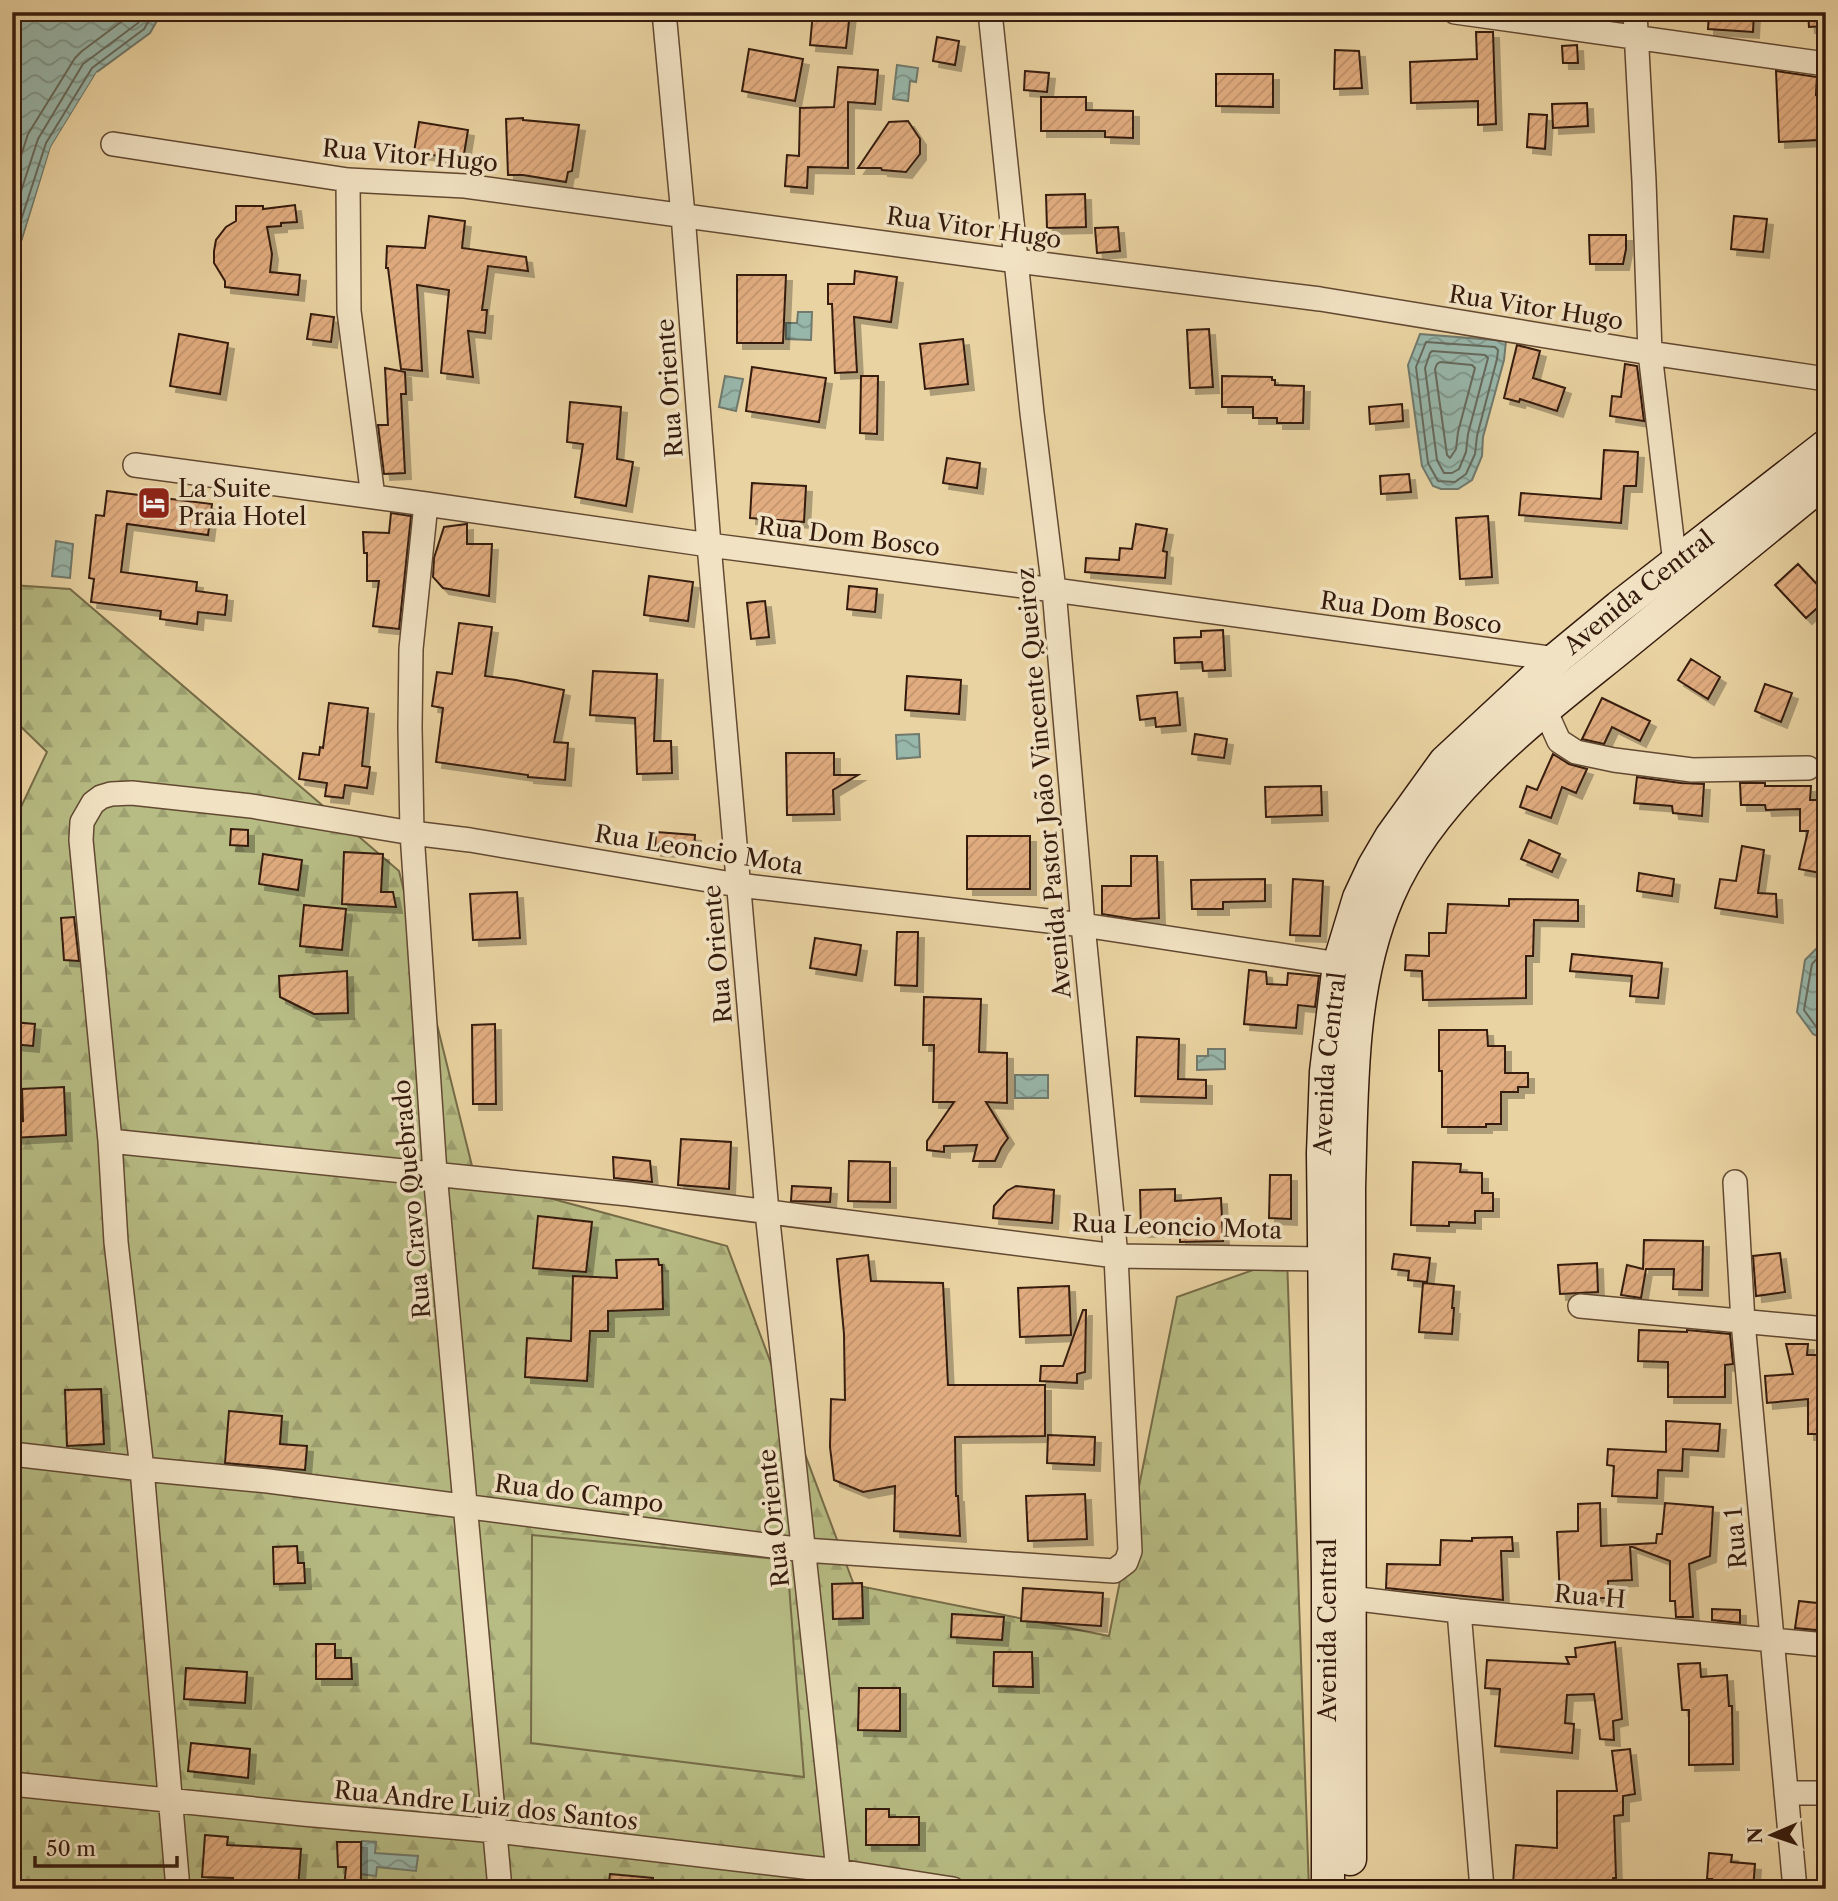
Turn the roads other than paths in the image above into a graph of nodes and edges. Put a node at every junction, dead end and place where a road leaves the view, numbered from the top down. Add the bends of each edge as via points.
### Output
1 (664, 12) edge
2 (990, 12) edge
3 (1455, 12) edge
4 (1634, 12) edge
5 (1637, 38) junction
6 (1826, 64) edge
7 (113, 144) dead end
8 (348, 180) junction
9 (683, 215) junction
10 (1017, 261) junction
11 (1650, 353) junction
12 (1826, 379) edge
13 (1826, 446) edge
14 (135, 465) dead end
15 (1826, 480) edge
16 (373, 498) junction
17 (426, 504) junction
18 (709, 545) junction
19 (1675, 564) junction
20 (1054, 590) junction
21 (1556, 659) junction
22 (1545, 710) junction
23 (1808, 768) dead end
24 (412, 833) junction
25 (738, 885) junction
26 (1083, 925) junction
27 (1339, 964) junction
28 (110, 1141) junction
29 (435, 1173) junction
30 (1735, 1182) dead end
31 (767, 1212) junction
32 (1116, 1256) junction
33 (1324, 1259) junction
34 (1580, 1306) dead end
35 (1743, 1322) junction
36 (1826, 1329) edge
37 (12, 1454) edge
38 (142, 1469) junction
39 (465, 1506) junction
40 (804, 1550) junction
41 (1130, 1551) joint
42 (1350, 1598) junction
43 (1460, 1612) junction
44 (1771, 1639) junction
45 (1826, 1645) edge
46 (12, 1784) edge
47 (1786, 1793) junction
48 (1826, 1793) edge
49 (171, 1800) junction
50 (496, 1831) junction
51 (839, 1880) edge
52 (178, 1889) edge
53 (500, 1889) edge
54 (953, 1889) edge
55 (1328, 1889) edge
56 (1350, 1889) edge
57 (1482, 1889) edge
58 (1795, 1889) edge

1 - 9 street, Rua Oriente
2 - 10 street, Avenida Pastor João Vincente Queiroz
3 - 5 street
4 - 5 street
5 - 6 street
5 - 11 street
7 - 8 street, Rua Vitor Hugo
8 - 9 street, Rua Vitor Hugo via 465,186
8 - 16 street via 349,310
9 - 10 street, Rua Vitor Hugo
9 - 18 street, Rua Oriente
10 - 11 street, Rua Vitor Hugo via 1320,299
10 - 20 street, Avenida Pastor João Vincente Queiroz
11 - 12 street, Rua Vitor Hugo
11 - 19 street
13 - 19 main road, Avenida Central
14 - 16 street, Rua Dom Bosco
15 - 22 main road, Avenida Central
16 - 17 street, Rua Dom Bosco
17 - 18 street, Rua Dom Bosco
17 - 24 street, Rua Cravo Quebrado via 411,649
18 - 20 street, Rua Dom Bosco
18 - 25 street, Rua Oriente
19 - 21 main road, Avenida Central
20 - 21 street, Rua Dom Bosco
20 - 26 street, Avenida Pastor João Vincente Queiroz
21 - 27 main road, Avenida Central via 1444,762 1374,866
22 - 23 street via 1559,741 1576,752 1692,770
22 - 42 main road, Avenida Central via 1451,797 1423,833 1387,897 1369,954 1358,1017 1349,1188
24 - 25 street, Rua Leoncio Mota
24 - 28 street, Rua Leoncio Mota via 132,793 111,794 93,803 82,822 81,840
24 - 29 street, Rua Cravo Quebrado
25 - 26 street, Rua Leoncio Mota
25 - 31 street, Rua Oriente
26 - 27 street, Rua Leoncio Mota
26 - 32 street, Avenida Pastor João Vincente Queiroz
27 - 33 main road, Avenida Central via 1326,1072
28 - 29 street, Rua Leoncio Mota
28 - 38 street via 116,1242
29 - 31 street, Rua Leoncio Mota
29 - 39 street, Rua Cravo Quebrado
30 - 35 street, Rua 1
31 - 32 street, Rua Leoncio Mota
31 - 40 street, Rua Oriente
32 - 33 street, Rua Leoncio Mota
32 - 41 street, Avenida Pastor João Vincente Queiroz
33 - 55 main road, Avenida Central
34 - 35 street
35 - 36 street
35 - 44 street, Rua 1
37 - 38 street, Rua do Campo
38 - 39 street, Rua do Campo
38 - 49 street
39 - 40 street, Rua do Campo
39 - 50 street, Rua Cravo Quebrado
40 - 41 street, Rua do Campo via 1114,1571 1126,1562
40 - 51 street, Rua Oriente
42 - 43 street, Rua H
42 - 56 main road, Avenida Central
43 - 44 street, Rua H
43 - 57 street
44 - 45 street, Rua H
44 - 47 street, Rua 1
46 - 49 street, Rua Andre Luiz dos Santos
47 - 48 street
47 - 58 street, Rua 1
49 - 50 street, Rua Andre Luiz dos Santos
49 - 52 street
50 - 51 street, Rua Andre Luiz dos Santos
50 - 53 street, Rua Cravo Quebrado
51 - 54 street, Rua Andre Luiz dos Santos

